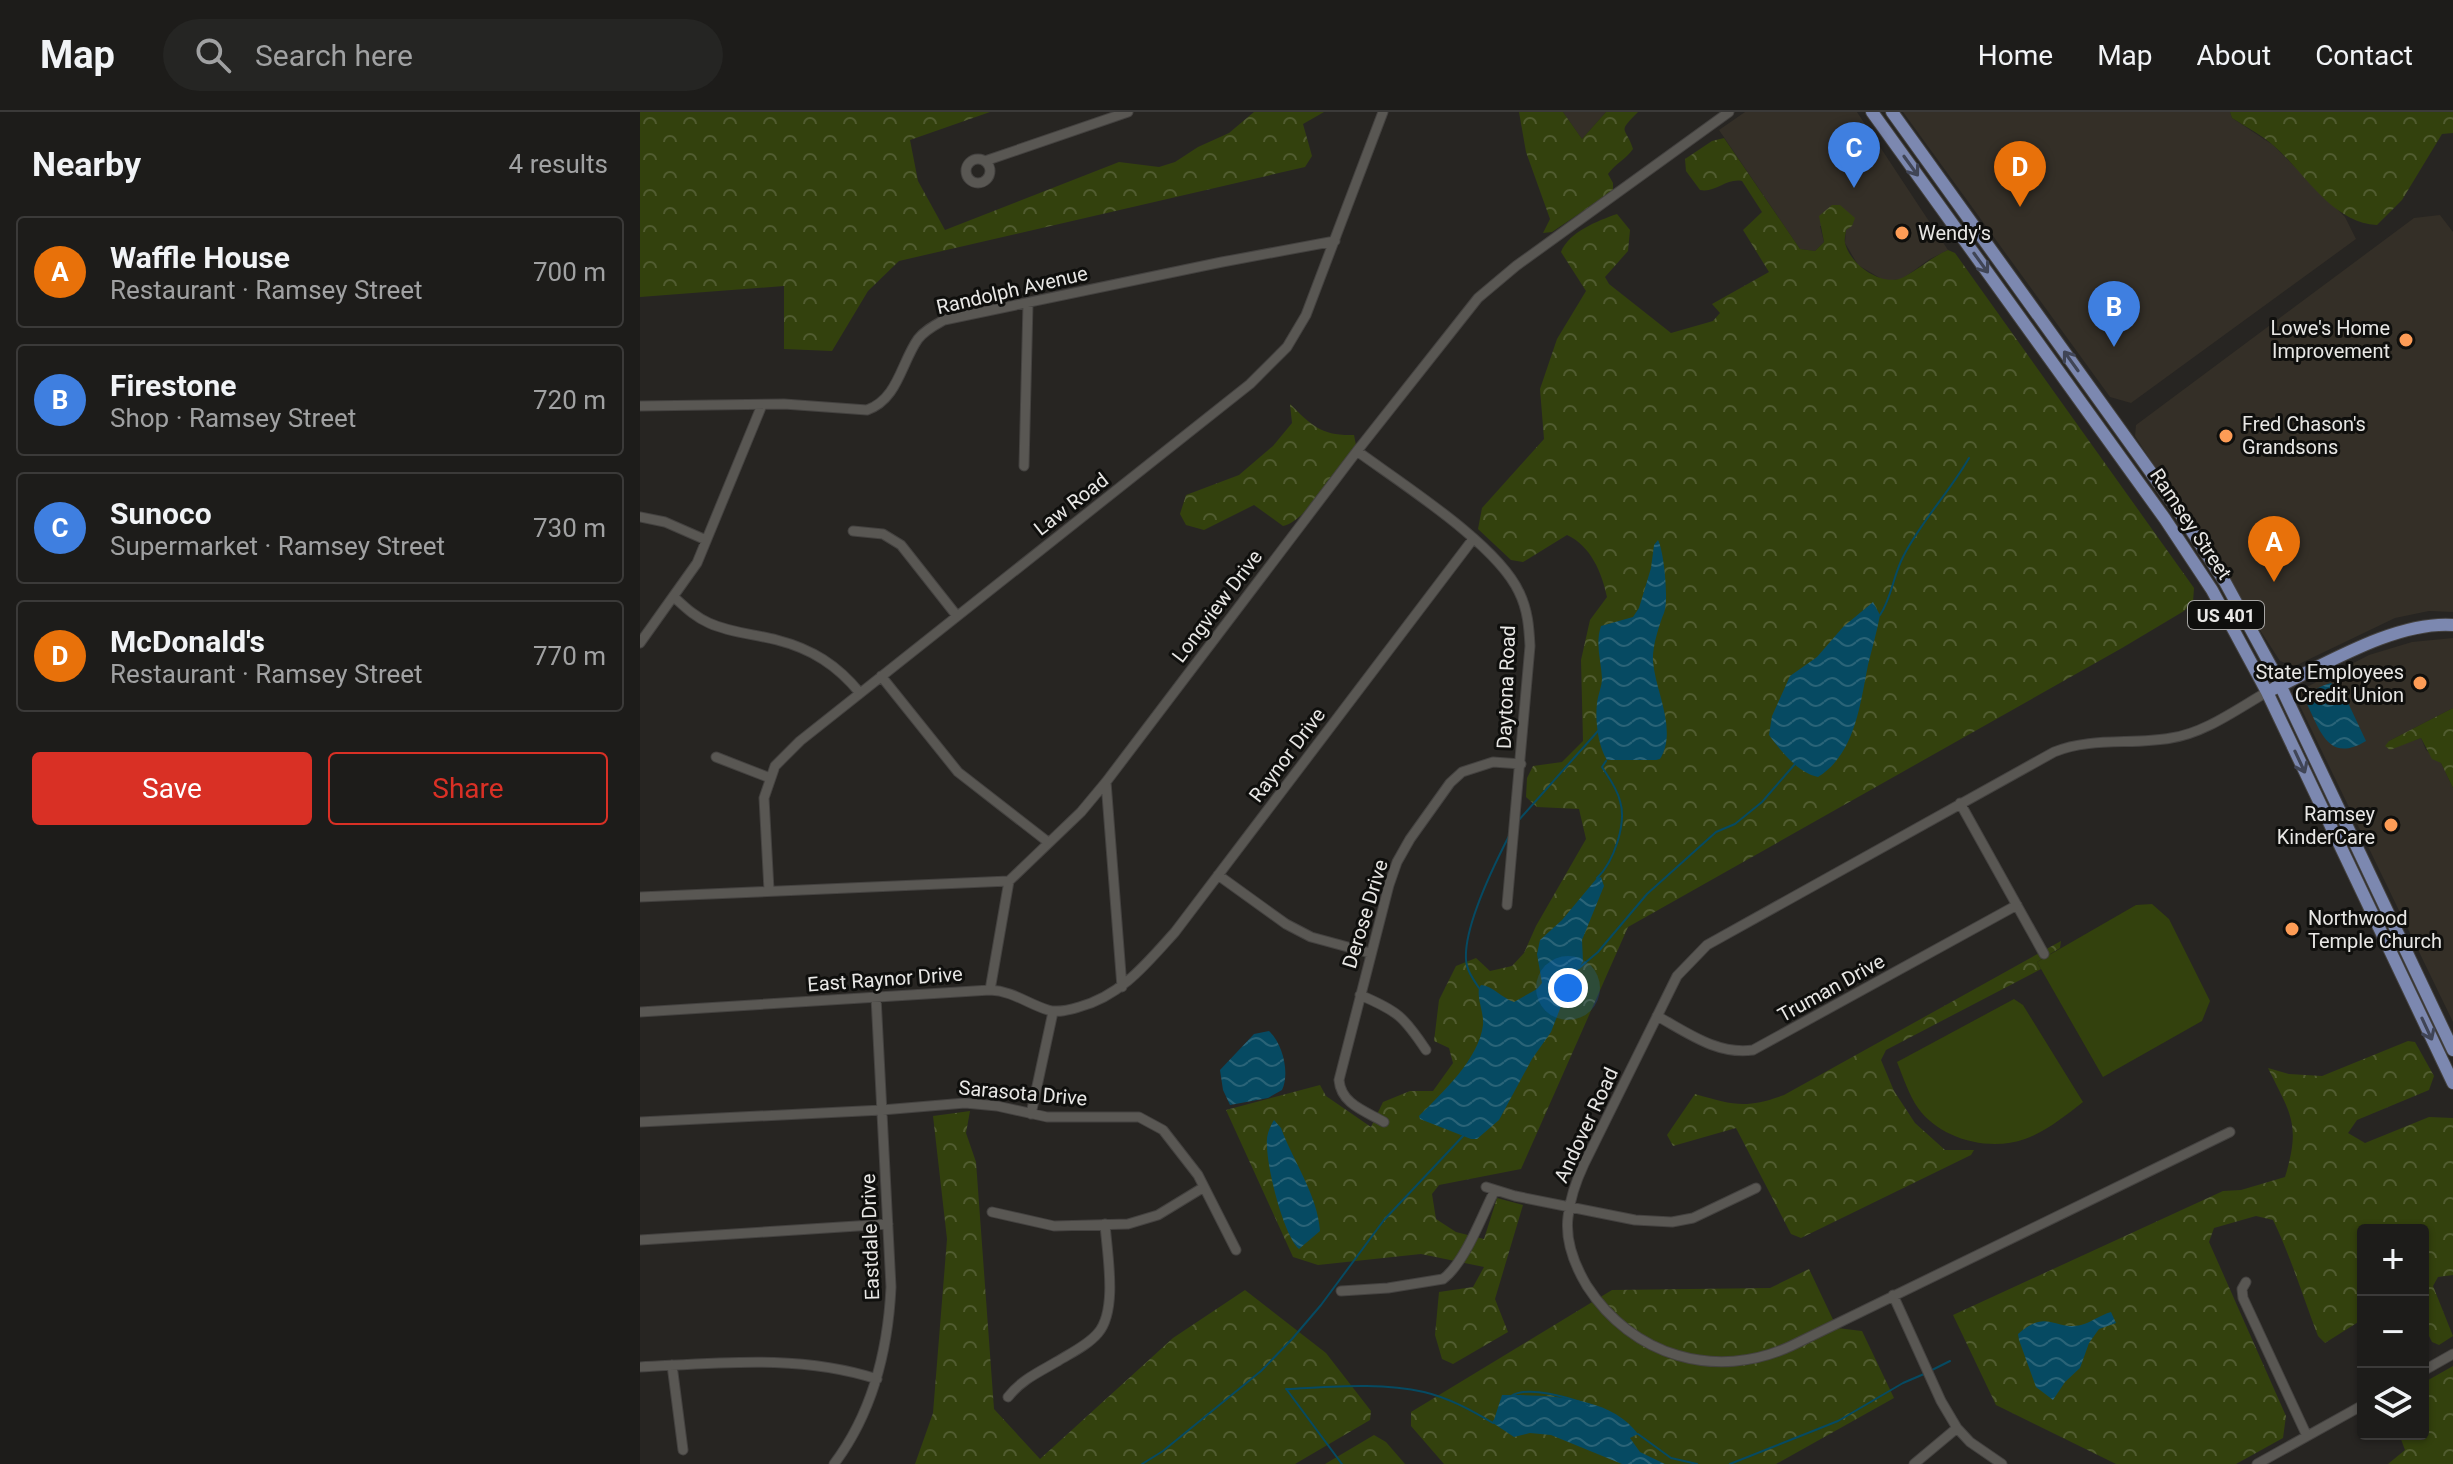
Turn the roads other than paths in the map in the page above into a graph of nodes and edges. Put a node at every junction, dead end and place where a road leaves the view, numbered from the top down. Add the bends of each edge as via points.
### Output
1 (1128, 112) edge
2 (1383, 112) edge
3 (1729, 112) edge
4 (1872, 112) edge
5 (1892, 112) edge
6 (985, 161) dead end
7 (1951, 194) junction
8 (1939, 204) junction
9 (1335, 241) junction
10 (1028, 303) junction
11 (762, 405) junction
12 (640, 406) edge
13 (2117, 425) junction
14 (2104, 434) junction
15 (1357, 451) junction
16 (1024, 466) dead end
17 (640, 517) edge
18 (853, 531) dead end
19 (1473, 539) junction
20 (706, 540) junction
21 (674, 597) junction
22 (957, 616) junction
23 (2453, 625) edge
24 (640, 643) edge
25 (881, 676) junction
26 (2280, 686) junction
27 (2267, 692) junction
28 (860, 693) junction
29 (716, 757) dead end
30 (1521, 764) junction
31 (770, 778) junction
32 (1106, 782) junction
33 (1960, 803) junction
34 (1048, 842) junction
35 (1218, 875) junction
36 (1009, 881) junction
37 (769, 890) junction
38 (640, 897) edge
39 (1507, 905) dead end
40 (2017, 905) junction
41 (1370, 953) junction
42 (2044, 954) dead end
43 (1122, 987) junction
44 (990, 990) junction
45 (1360, 995) junction
46 (876, 997) junction
47 (640, 1012) edge
48 (1053, 1012) junction
49 (1657, 1016) junction
50 (1426, 1050) dead end
51 (2453, 1050) edge
52 (2453, 1083) edge
53 (882, 1110) junction
54 (1031, 1114) junction
55 (640, 1122) edge
56 (1384, 1122) dead end
57 (2230, 1132) dead end
58 (1204, 1187) junction
59 (1756, 1188) dead end
60 (1570, 1207) junction
61 (992, 1212) dead end
62 (888, 1224) junction
63 (1105, 1224) junction
64 (640, 1240) edge
65 (1236, 1250) dead end
66 (2246, 1282) dead end
67 (1341, 1291) dead end
68 (1893, 1295) junction
69 (2453, 1354) edge
70 (672, 1365) junction
71 (640, 1367) edge
72 (2428, 1368) edge
73 (877, 1379) junction
74 (1008, 1397) dead end
75 (2357, 1408) edge
76 (1957, 1428) junction
77 (2307, 1436) junction
78 (683, 1450) dead end
79 (834, 1464) edge
80 (1914, 1464) edge
81 (2002, 1464) edge
82 (2257, 1464) edge

1 - 6 street
2 - 9 street, Law Road
3 - 15 street, Longview Drive via 1493,285 1454,326
4 -> 8 main road, Ramsey Street / US 401
5 - 7 main road, Ramsey Street / US 401
7 - 8 main road
13 -> 7 main road, Ramsey Street / US 401
8 -> 14 main road, Ramsey Street / US 401
9 - 10 street, Randolph Avenue
9 - 22 street, Law Road via 1299,330 1265,371
10 - 11 street, Randolph Avenue via 934,325 918,339 889,395 872,408
10 - 16 street
11 - 12 street, Randolph Avenue
11 - 20 street
13 - 14 main road
13 - 26 main road, Ramsey Street / US 401 via 2210,558
14 - 27 main road, Ramsey Street / US 401 via 2197,566
15 - 19 street, Daytona Road
15 - 32 street, Longview Drive
17 - 20 street
18 - 22 street via 883,534 901,545
19 - 30 street, Daytona Road via 1518,589 1528,620
19 - 35 street, Raynor Drive
20 - 21 street
21 - 24 street
21 - 28 street via 708,623 812,652
22 - 25 street, Law Road
23 - 26 main road via 2398,632
25 - 28 street, Law Road
25 - 34 street via 958,772
26 - 27 main road
26 - 51 main road, Ramsey Street / US 401
27 - 33 street, Andover Road via 2177,737 2061,749
27 -> 52 main road, Ramsey Street / US 401
28 - 31 street, Law Road via 792,749
29 - 31 street
30 - 39 street, Daytona Road
30 - 41 street, Derose Drive via 1482,764 1450,783 1397,862
31 - 37 street, Law Road via 763,807
32 - 34 street, Longview Drive
32 - 43 street
33 - 40 street
33 - 49 street, Andover Road via 1720,936 1677,976
34 - 36 street, Longview Drive
35 - 41 street via 1311,937
35 - 43 street, Raynor Drive via 1175,932
36 - 37 street
36 - 44 street
37 - 38 street
40 - 42 street
40 - 49 street, Truman Drive via 1753,1050 1716,1048
41 - 45 street, Derose Drive
43 - 48 street via 1084,1006
44 - 46 street, East Raynor Drive
44 - 48 street, East Raynor Drive
45 - 50 street via 1403,1017
45 - 56 street, Derose Drive via 1339,1085 1346,1099
46 - 47 street, East Raynor Drive
46 - 53 street, Eastdale Drive
48 - 54 street
49 - 60 street, Andover Road via 1584,1164
53 - 54 street, Sarasota Drive via 965,1103
53 - 55 street, Sarasota Drive
53 - 62 street, Eastdale Drive
54 - 58 street, Sarasota Drive via 1145,1119 1166,1134
57 - 68 street, Andover Road
58 - 63 street via 1158,1215
58 - 65 street, Sarasota Drive
59 - 60 street via 1693,1218 1672,1222
60 - 67 street via 1490,1188 1462,1255 1443,1279
60 - 68 street, Andover Road via 1572,1254 1595,1298 1633,1335 1676,1356 1724,1363 1761,1358
61 - 63 street via 1044,1225
62 - 64 street
62 - 73 street, Eastdale Drive via 890,1308
63 - 74 street via 1110,1300 1104,1324 1082,1347 1017,1385
66 - 77 street via 2243,1298
68 - 76 street
69 - 72 street
70 - 71 street
70 - 73 street via 800,1362
70 - 78 street
73 - 79 street, Eastdale Drive via 855,1434
75 - 77 street
76 - 80 street
76 - 81 street
77 - 82 street

